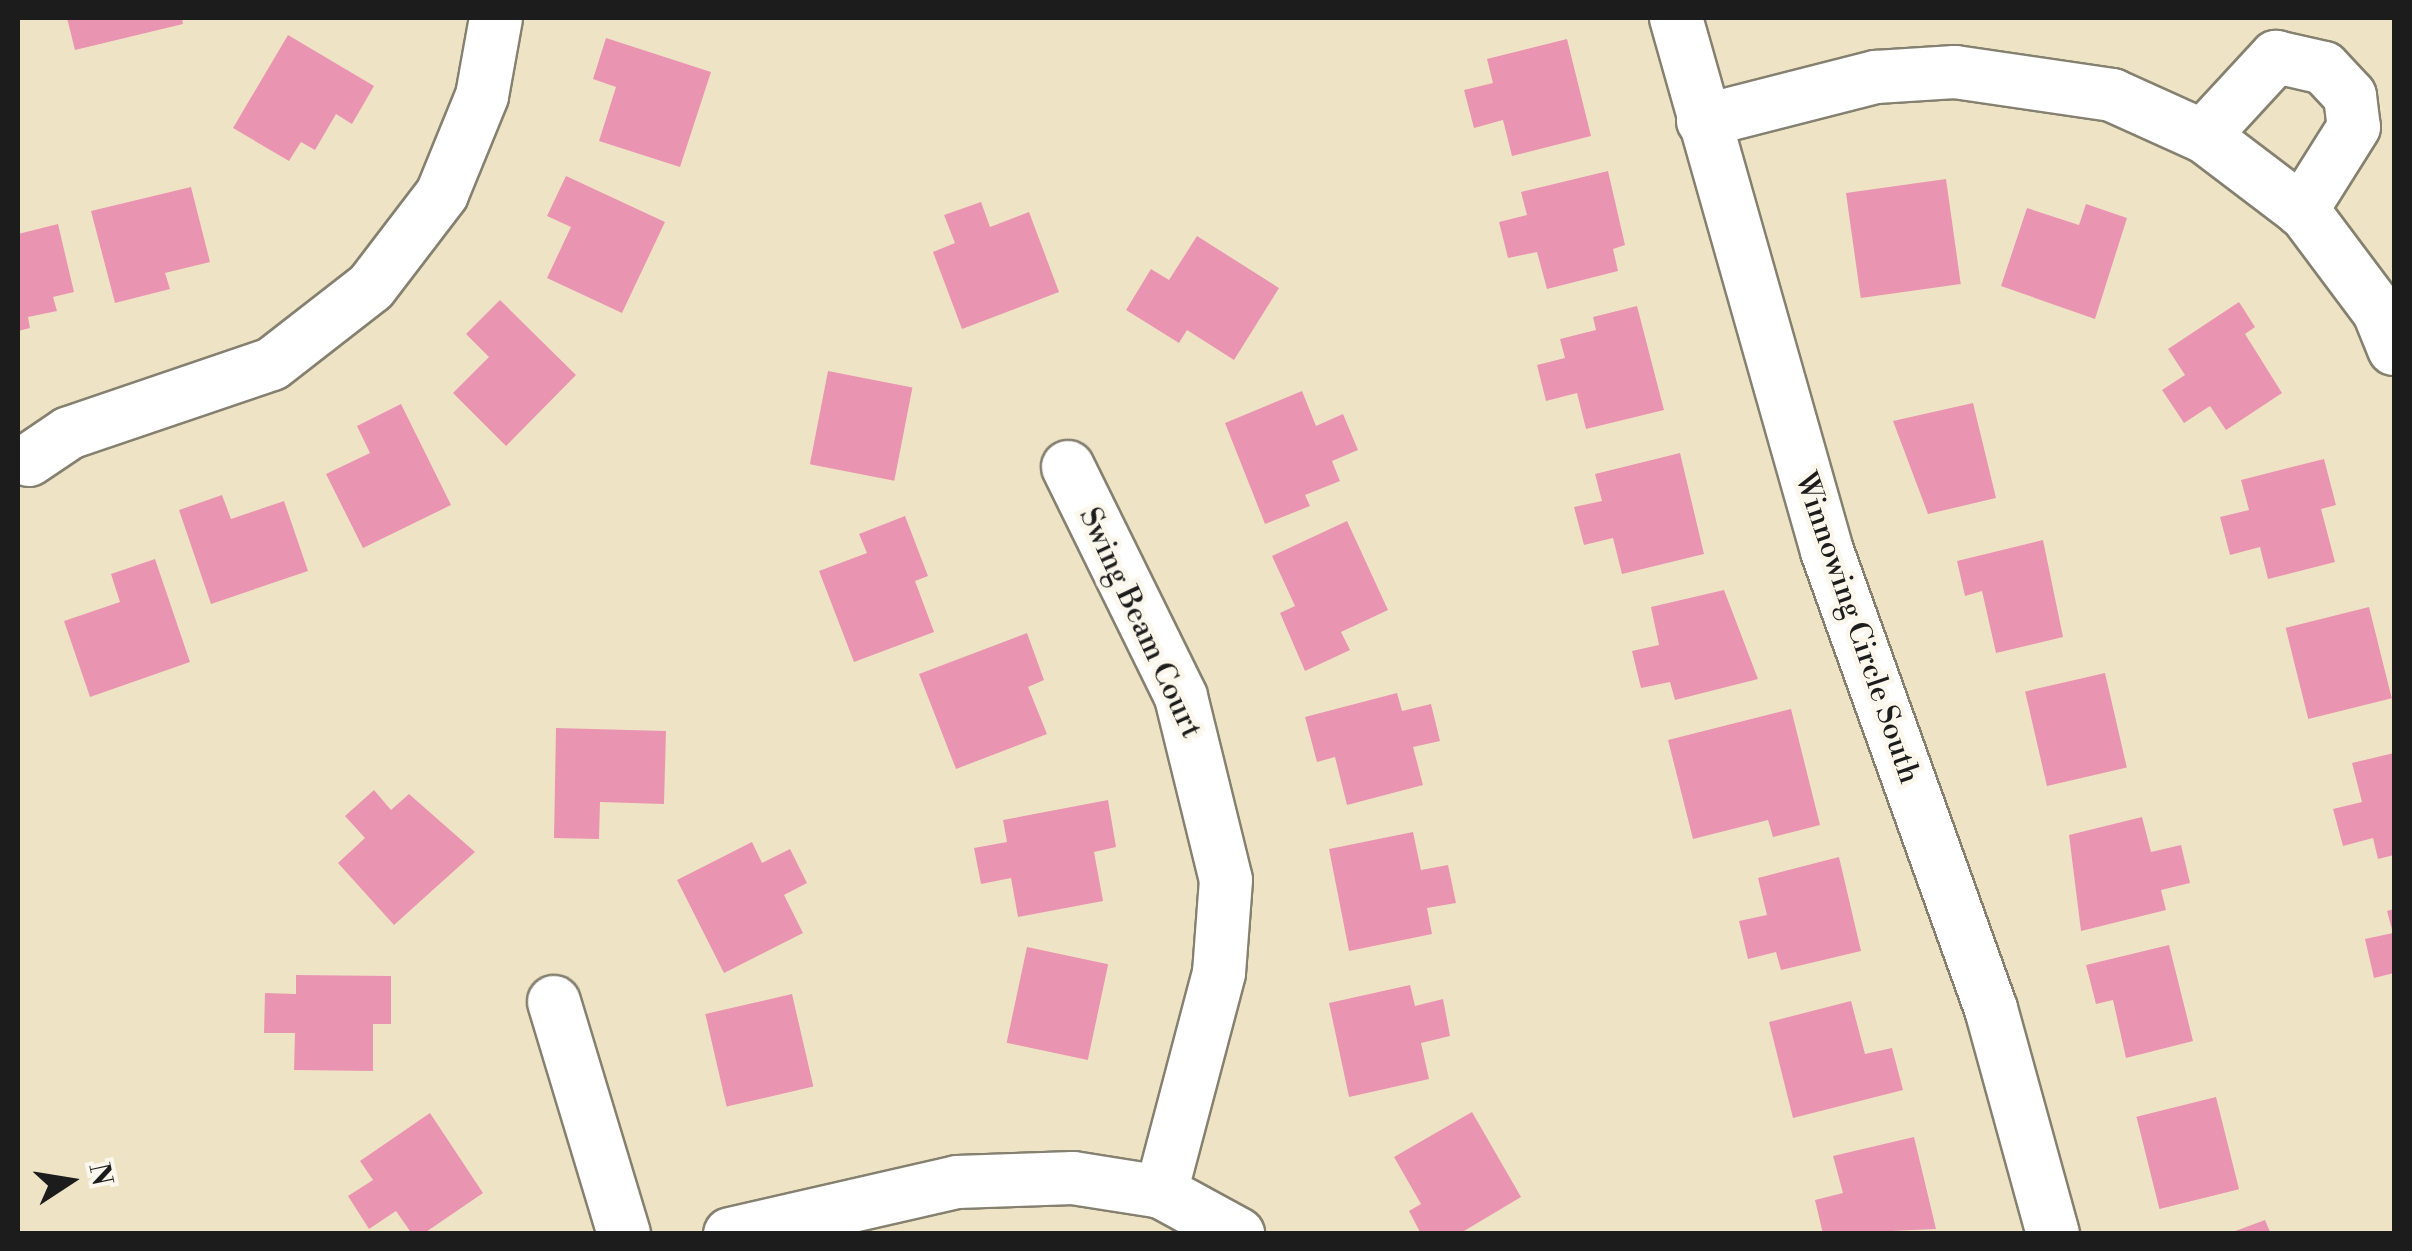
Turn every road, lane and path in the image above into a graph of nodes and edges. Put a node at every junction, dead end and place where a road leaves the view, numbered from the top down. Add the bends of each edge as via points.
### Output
1 (496, 18) edge
2 (1676, 18) edge
3 (1703, 121) junction
4 (2203, 136) junction
5 (2302, 210) junction
6 (2394, 349) edge
7 (1068, 467) dead end
8 (21, 474) edge
9 (554, 1002) dead end
10 (1161, 1192) junction
11 (624, 1234) edge
12 (730, 1234) edge
13 (1238, 1234) edge
14 (2052, 1234) edge

1 - 8 street via 482,96 442,194 371,287 272,364 69,432
2 - 3 street, Winnowing Circle South
3 - 4 street via 1876,77 1954,72 2074,85
3 - 14 street, Winnowing Circle South via 1826,551 1991,1010
4 - 5 street
4 - 5 street via 2276,57 2324,68 2350,96 2354,127
5 - 6 street via 2379,312
7 - 10 street, Swing Beam Court via 1181,698 1211,788 1226,880 1219,973
9 - 11 street
10 - 12 street via 1073,1178 957,1182
10 - 13 street

